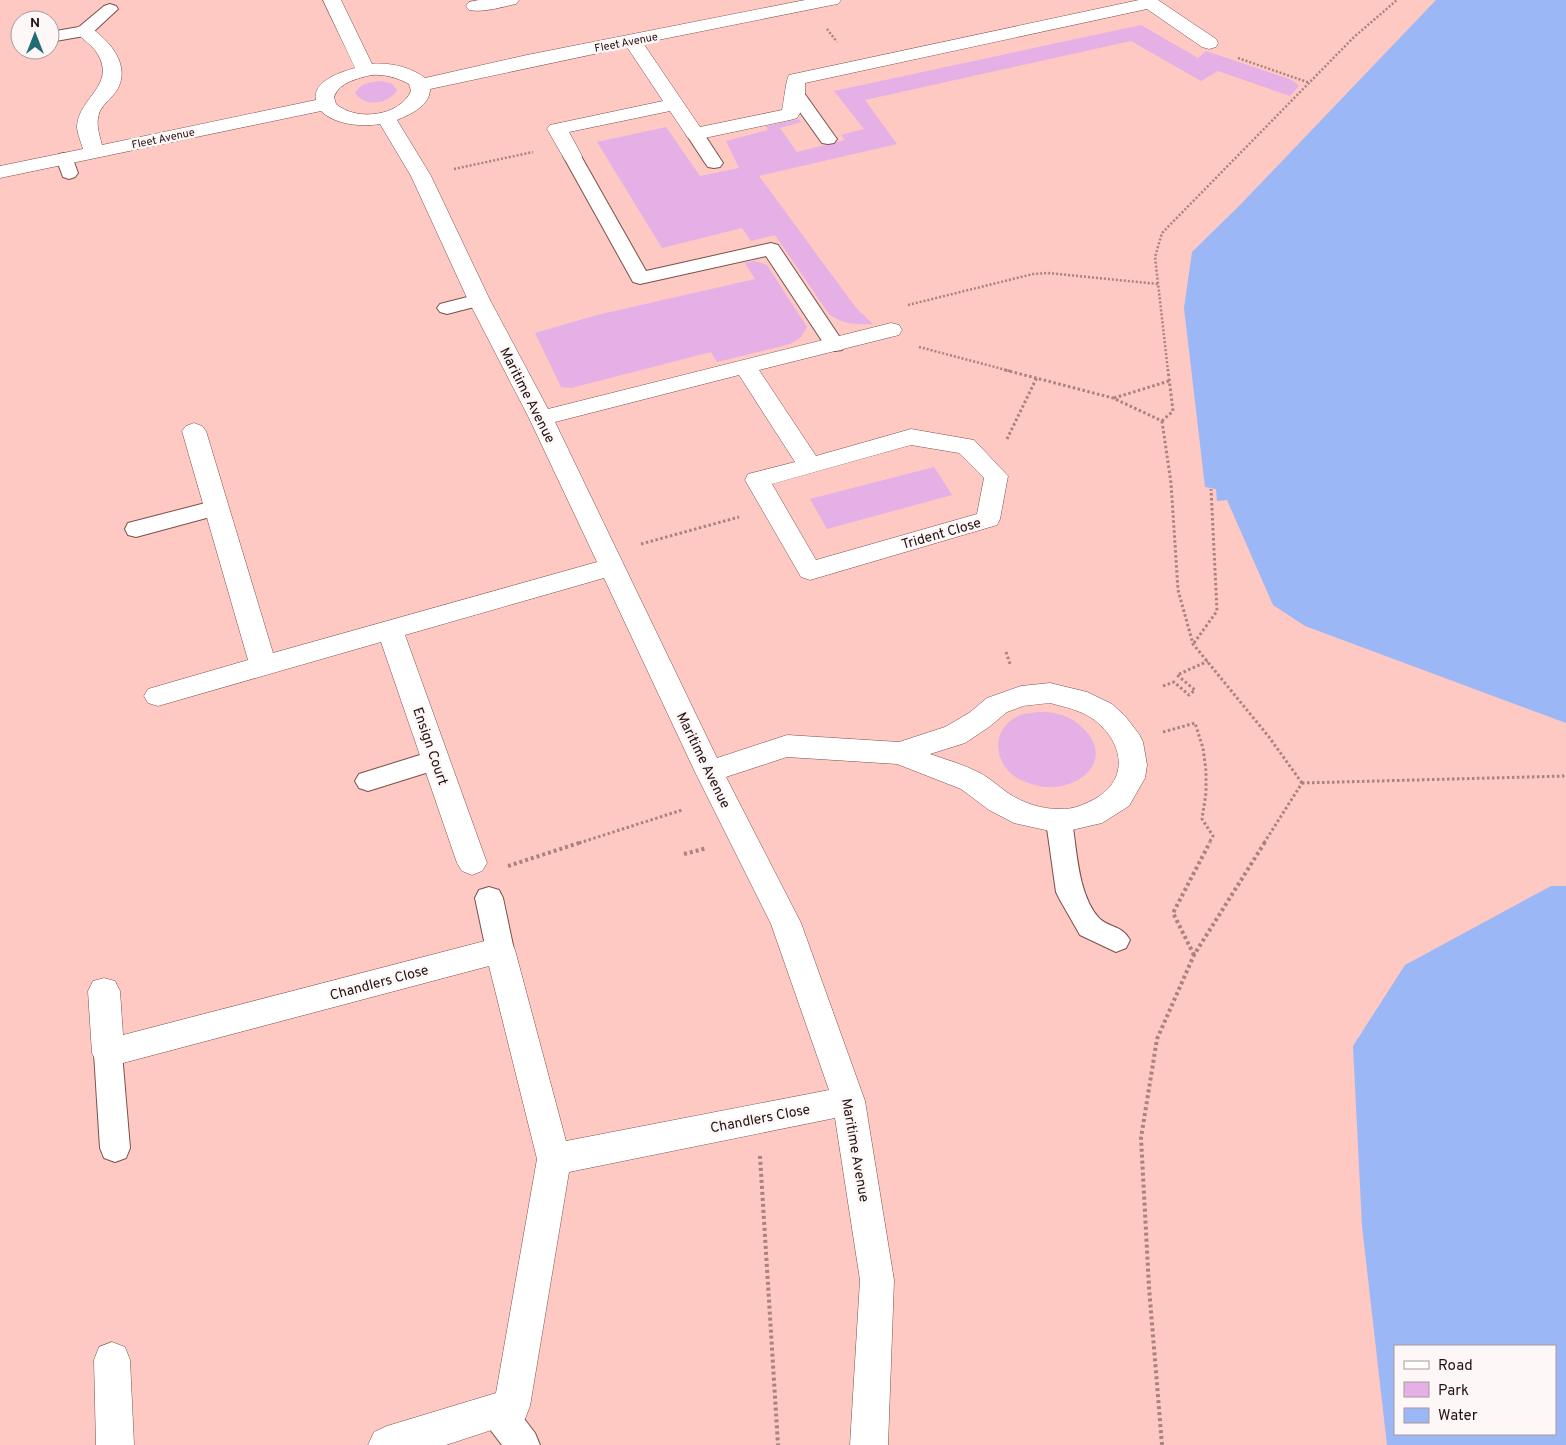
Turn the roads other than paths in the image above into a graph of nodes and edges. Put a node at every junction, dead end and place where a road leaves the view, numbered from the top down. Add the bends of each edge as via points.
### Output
1 (332, 0) edge
2 (510, 0) edge
3 (832, 0) edge
4 (786, 4) edge
5 (475, 6) dead end
6 (110, 10) dead end
7 (84, 31) junction
8 (60, 36) edge
9 (632, 41) junction
10 (1209, 43) road end
11 (364, 70) junction
12 (420, 85) junction
13 (796, 94) junction
14 (326, 104) junction
15 (674, 104) junction
16 (386, 118) junction
17 (695, 134) junction
18 (828, 140) dead end
19 (569, 151) joint
20 (94, 152) junction
21 (714, 163) dead end
22 (0, 172) edge
23 (479, 300) junction
24 (447, 308) dead end
25 (887, 331) road end
26 (835, 345) junction
27 (745, 367) junction
28 (541, 418) junction
29 (194, 431) dead end
30 (810, 466) junction
31 (217, 508) junction
32 (136, 529) dead end
33 (612, 567) junction
34 (390, 630) junction
35 (264, 666) junction
36 (158, 696) dead end
37 (898, 753) junction
38 (436, 760) junction
39 (709, 772) junction
40 (368, 781) dead end
41 (1059, 821) junction
42 (472, 863) dead end
43 (489, 898) dead end
44 (1116, 940) dead end
45 (500, 950) junction
46 (104, 991) dead end
47 (108, 1053) junction
48 (849, 1100) junction
49 (115, 1148) dead end
50 (554, 1159) junction
51 (112, 1360) dead end
52 (497, 1411) junction
53 (115, 1445) edge
54 (387, 1445) edge
55 (523, 1445) edge
56 (869, 1445) edge

1 - 11 street
2 - 5 street
3 - 4 street, Fleet Avenue via 808,5
4 - 9 street, Fleet Avenue
6 - 7 lane
7 - 8 lane
7 - 20 street via 105,49 113,68 109,88 91,109 88,127
9 - 12 street, Fleet Avenue
9 - 15 street
10 - 13 street via 1150,3 796,79
11 - 12 street via 406,73
11 - 14 street via 338,80 329,88
12 - 16 street via 422,93 411,108
13 - 17 street via 790,114
13 - 18 lane
14 - 16 street via 342,116 363,120
14 - 20 street, Fleet Avenue
15 - 17 street
15 - 19 street via 557,129
16 - 23 street, Maritime Avenue via 421,176
17 - 21 lane
19 - 26 lane via 640,278 771,249
20 - 22 street, Fleet Avenue via 67,166
23 - 24 lane
23 - 28 street, Maritime Avenue
25 - 26 street
26 - 27 street
27 - 28 street
27 - 30 street
28 - 33 street, Maritime Avenue
29 - 31 street
30 - 30 street, Trident Close via 911,437 966,446 996,476 988,519 810,571 757,480
31 - 32 lane
31 - 35 street
33 - 34 street
33 - 39 street, Maritime Avenue
34 - 35 street
34 - 38 street, Ensign Court
35 - 36 street
37 - 39 street via 787,746
37 - 41 street via 971,781 999,802 1024,815
37 - 41 street via 955,735 997,705 1021,696 1050,694 1077,699 1102,711 1115,723 1129,742 1133,765 1131,778 1119,798 1092,815
38 - 40 lane
38 - 42 street, Ensign Court
39 - 48 street, Maritime Avenue via 786,923
41 - 44 lane via 1070,892 1090,928
43 - 45 lane
45 - 47 street, Chandlers Close
45 - 50 street
46 - 47 street
47 - 49 lane
48 - 50 street, Chandlers Close
48 - 56 street, Maritime Avenue via 877,1280
50 - 52 street via 512,1406
51 - 53 street
52 - 54 street
52 - 55 lane

